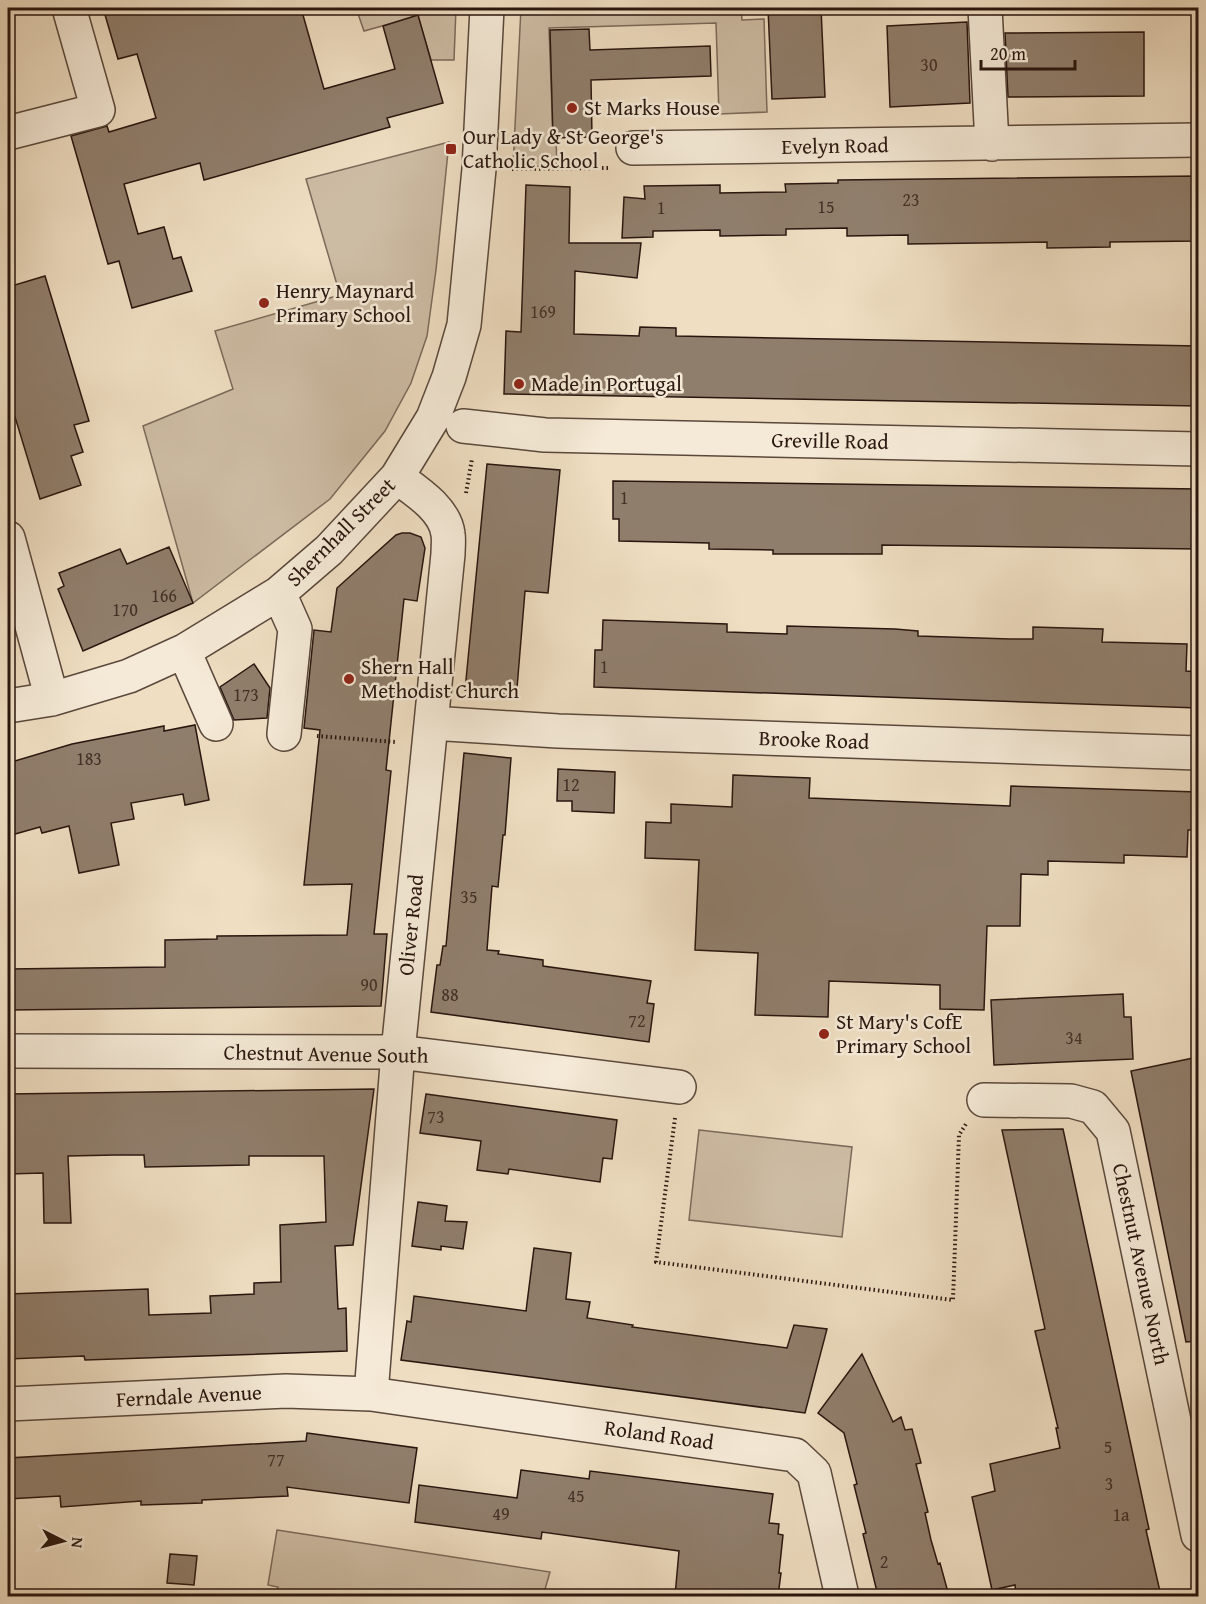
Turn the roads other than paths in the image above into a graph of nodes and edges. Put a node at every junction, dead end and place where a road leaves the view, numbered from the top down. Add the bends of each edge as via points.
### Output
1 (69, 8) edge
2 (487, 8) edge
3 (985, 8) edge
4 (8, 134) edge
5 (1198, 140) edge
6 (992, 144) junction
7 (633, 148) road end
8 (470, 427) road end
9 (1198, 449) edge
10 (398, 477) junction
11 (8, 538) edge
12 (279, 593) junction
13 (184, 651) junction
14 (52, 699) junction
15 (8, 706) edge
16 (216, 724) dead end
17 (430, 734) junction
18 (298, 735) road end
19 (1198, 753) edge
20 (8, 1051) edge
21 (398, 1052) junction
22 (679, 1088) dead end
23 (984, 1100) dead end
24 (371, 1394) junction
25 (8, 1404) edge
26 (1198, 1535) edge
27 (842, 1596) edge

1 - 4 street via 98,110
2 - 10 street, Shernhall Street via 479,169 464,325 433,418
3 - 6 street
5 - 6 street, Evelyn Road
6 - 7 street, Evelyn Road
8 - 9 street, Greville Road via 545,435
10 - 12 street, Shernhall Street via 329,550
10 - 17 street, Oliver Road via 425,498 448,533
11 - 14 street
12 - 13 street, Shernhall Street
12 - 18 street via 295,629
13 - 14 street, Shernhall Street via 129,676
13 - 16 street
14 - 15 street, Shernhall Street
17 - 19 street, Brooke Road via 558,731
17 - 21 street, Oliver Road
20 - 21 street, Chestnut Avenue South
21 - 22 street, Chestnut Avenue South
21 - 24 street, Oliver Road
23 - 26 street, Chestnut Avenue North via 1071,1101 1092,1107 1113,1131
24 - 25 street, Ferndale Avenue via 286,1391
24 - 27 street, Roland Road via 795,1455 814,1473

